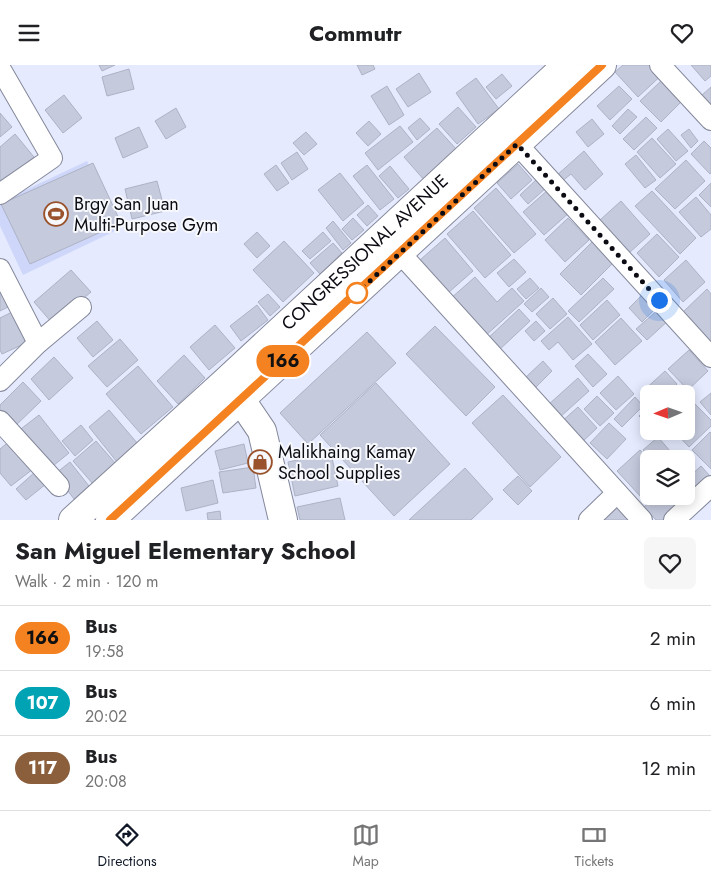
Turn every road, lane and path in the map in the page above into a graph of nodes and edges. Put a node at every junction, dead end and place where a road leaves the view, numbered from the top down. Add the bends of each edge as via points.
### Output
1 (567, 65) edge
2 (602, 65) edge
3 (660, 65) edge
4 (2, 75) edge
5 (711, 120) edge
6 (517, 144) junction
7 (0, 194) edge
8 (400, 253) junction
9 (0, 269) edge
10 (81, 307) dead end
11 (38, 343) junction
12 (711, 357) edge
13 (0, 381) edge
14 (233, 391) junction
15 (0, 421) edge
16 (59, 486) dead end
17 (711, 486) edge
18 (618, 493) junction
19 (73, 520) edge
20 (110, 520) edge
21 (282, 520) edge
22 (589, 520) edge
23 (642, 520) edge
24 (674, 520) edge

1 - 14 main road, CONGRESSIONAL AVENUE
2 - 6 main road, CONGRESSIONAL AVENUE
3 - 5 street
4 - 7 street via 52,158
6 - 8 main road, CONGRESSIONAL AVENUE
6 - 12 street
8 - 14 main road, CONGRESSIONAL AVENUE
8 - 18 street
9 - 11 street
10 - 11 street
11 - 13 street
14 - 19 main road, CONGRESSIONAL AVENUE
14 - 20 main road, CONGRESSIONAL AVENUE
14 - 21 main road via 262,431
15 - 16 street
17 - 24 street
18 - 22 street
18 - 23 street

